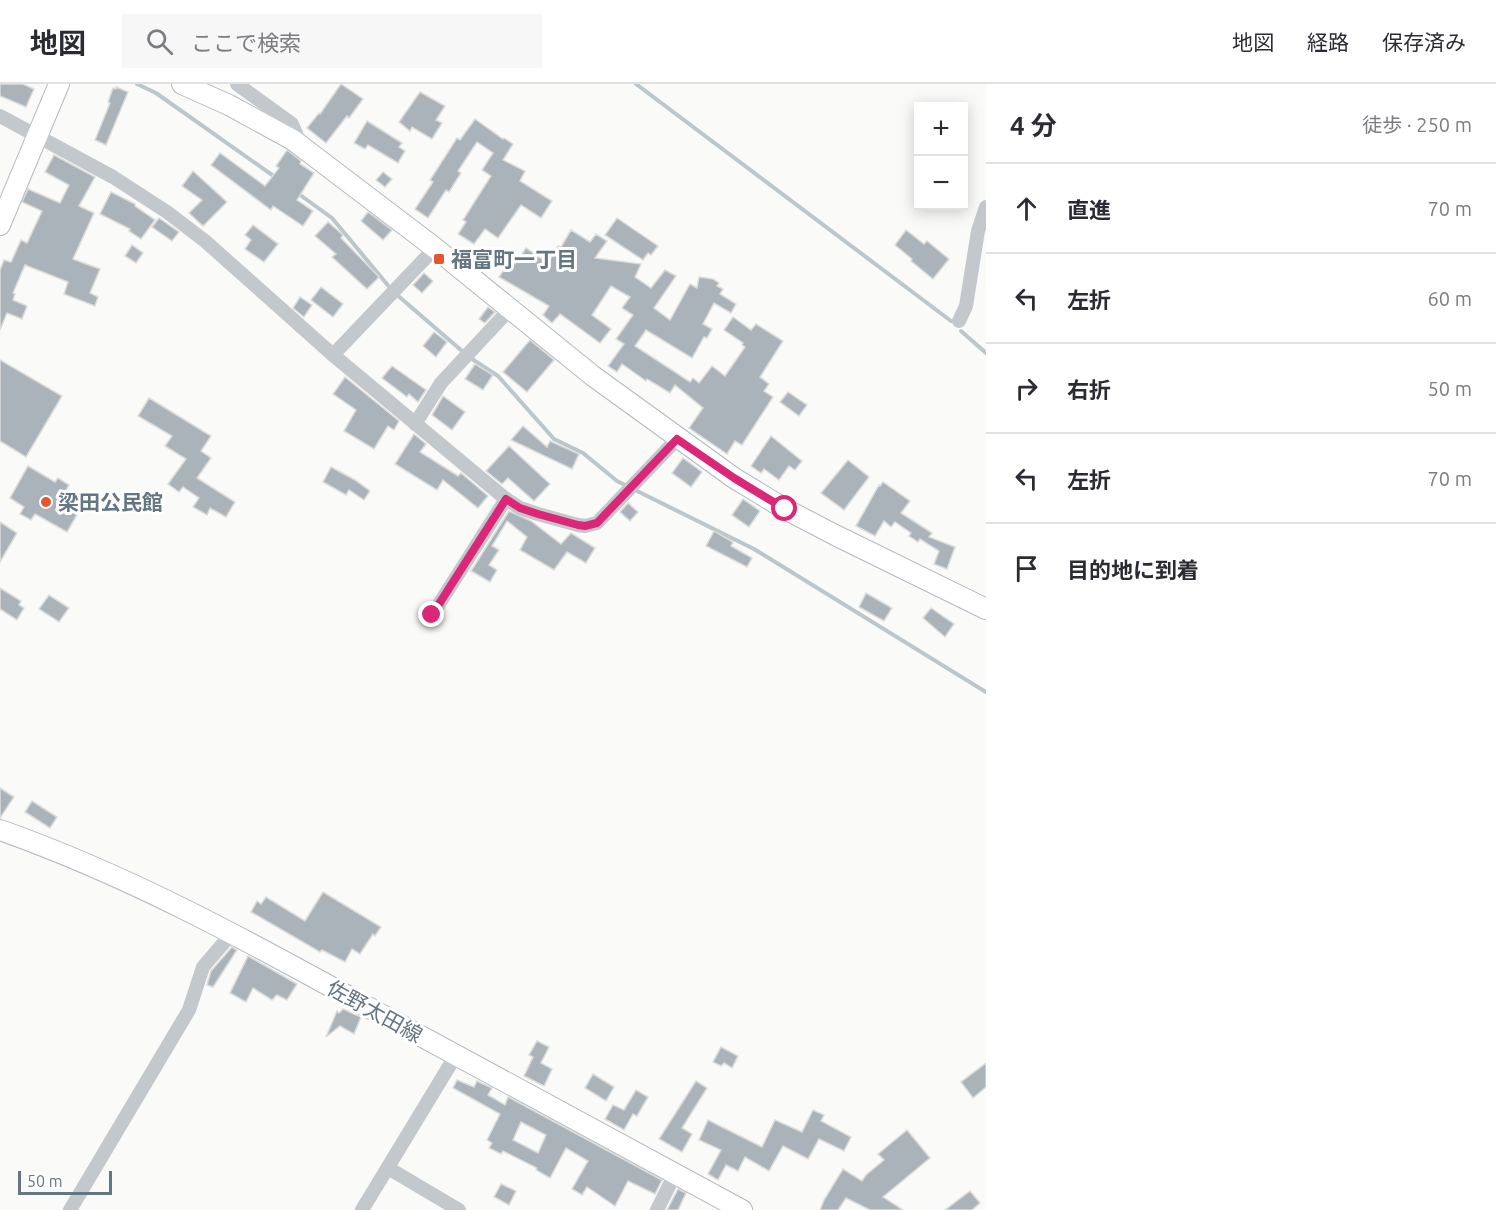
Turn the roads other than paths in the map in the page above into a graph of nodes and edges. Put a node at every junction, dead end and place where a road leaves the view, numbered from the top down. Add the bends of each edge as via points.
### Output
1 (59, 84) edge
2 (182, 84) edge
3 (237, 84) edge
4 (0, 116) edge
5 (38, 134) junction
6 (293, 140) junction
7 (986, 207) edge
8 (0, 225) edge
9 (435, 248) junction
10 (510, 309) junction
11 (959, 321) dead end
12 (333, 356) junction
13 (415, 424) junction
14 (677, 439) junction
15 (506, 499) junction
16 (986, 609) edge
17 (432, 615) dead end
18 (0, 830) edge
19 (233, 932) junction
20 (456, 1055) junction
21 (388, 1168) junction
22 (675, 1174) junction
23 (70, 1210) edge
24 (362, 1210) edge
25 (459, 1210) edge
26 (657, 1210) edge
27 (742, 1210) edge

1 - 5 street
2 - 6 street
3 - 6 street via 292,124 297,136
4 - 5 street
5 - 8 street
5 - 12 street via 113,177 206,241
6 - 9 street
7 - 11 street via 978,231 966,306
9 - 10 street
9 - 12 street
10 - 13 street via 441,383
10 - 14 street
12 - 13 street
13 - 15 street
14 - 15 street via 597,523 578,525 520,508
14 - 16 street via 785,509
15 - 17 street
18 - 19 street, 佐野太田線 via 119,877
19 - 20 street, 佐野太田線
19 - 23 street via 203,967 189,1010
20 - 21 street
20 - 22 street, 佐野太田線
21 - 24 street
21 - 25 street
22 - 26 street
22 - 27 street, 佐野太田線

